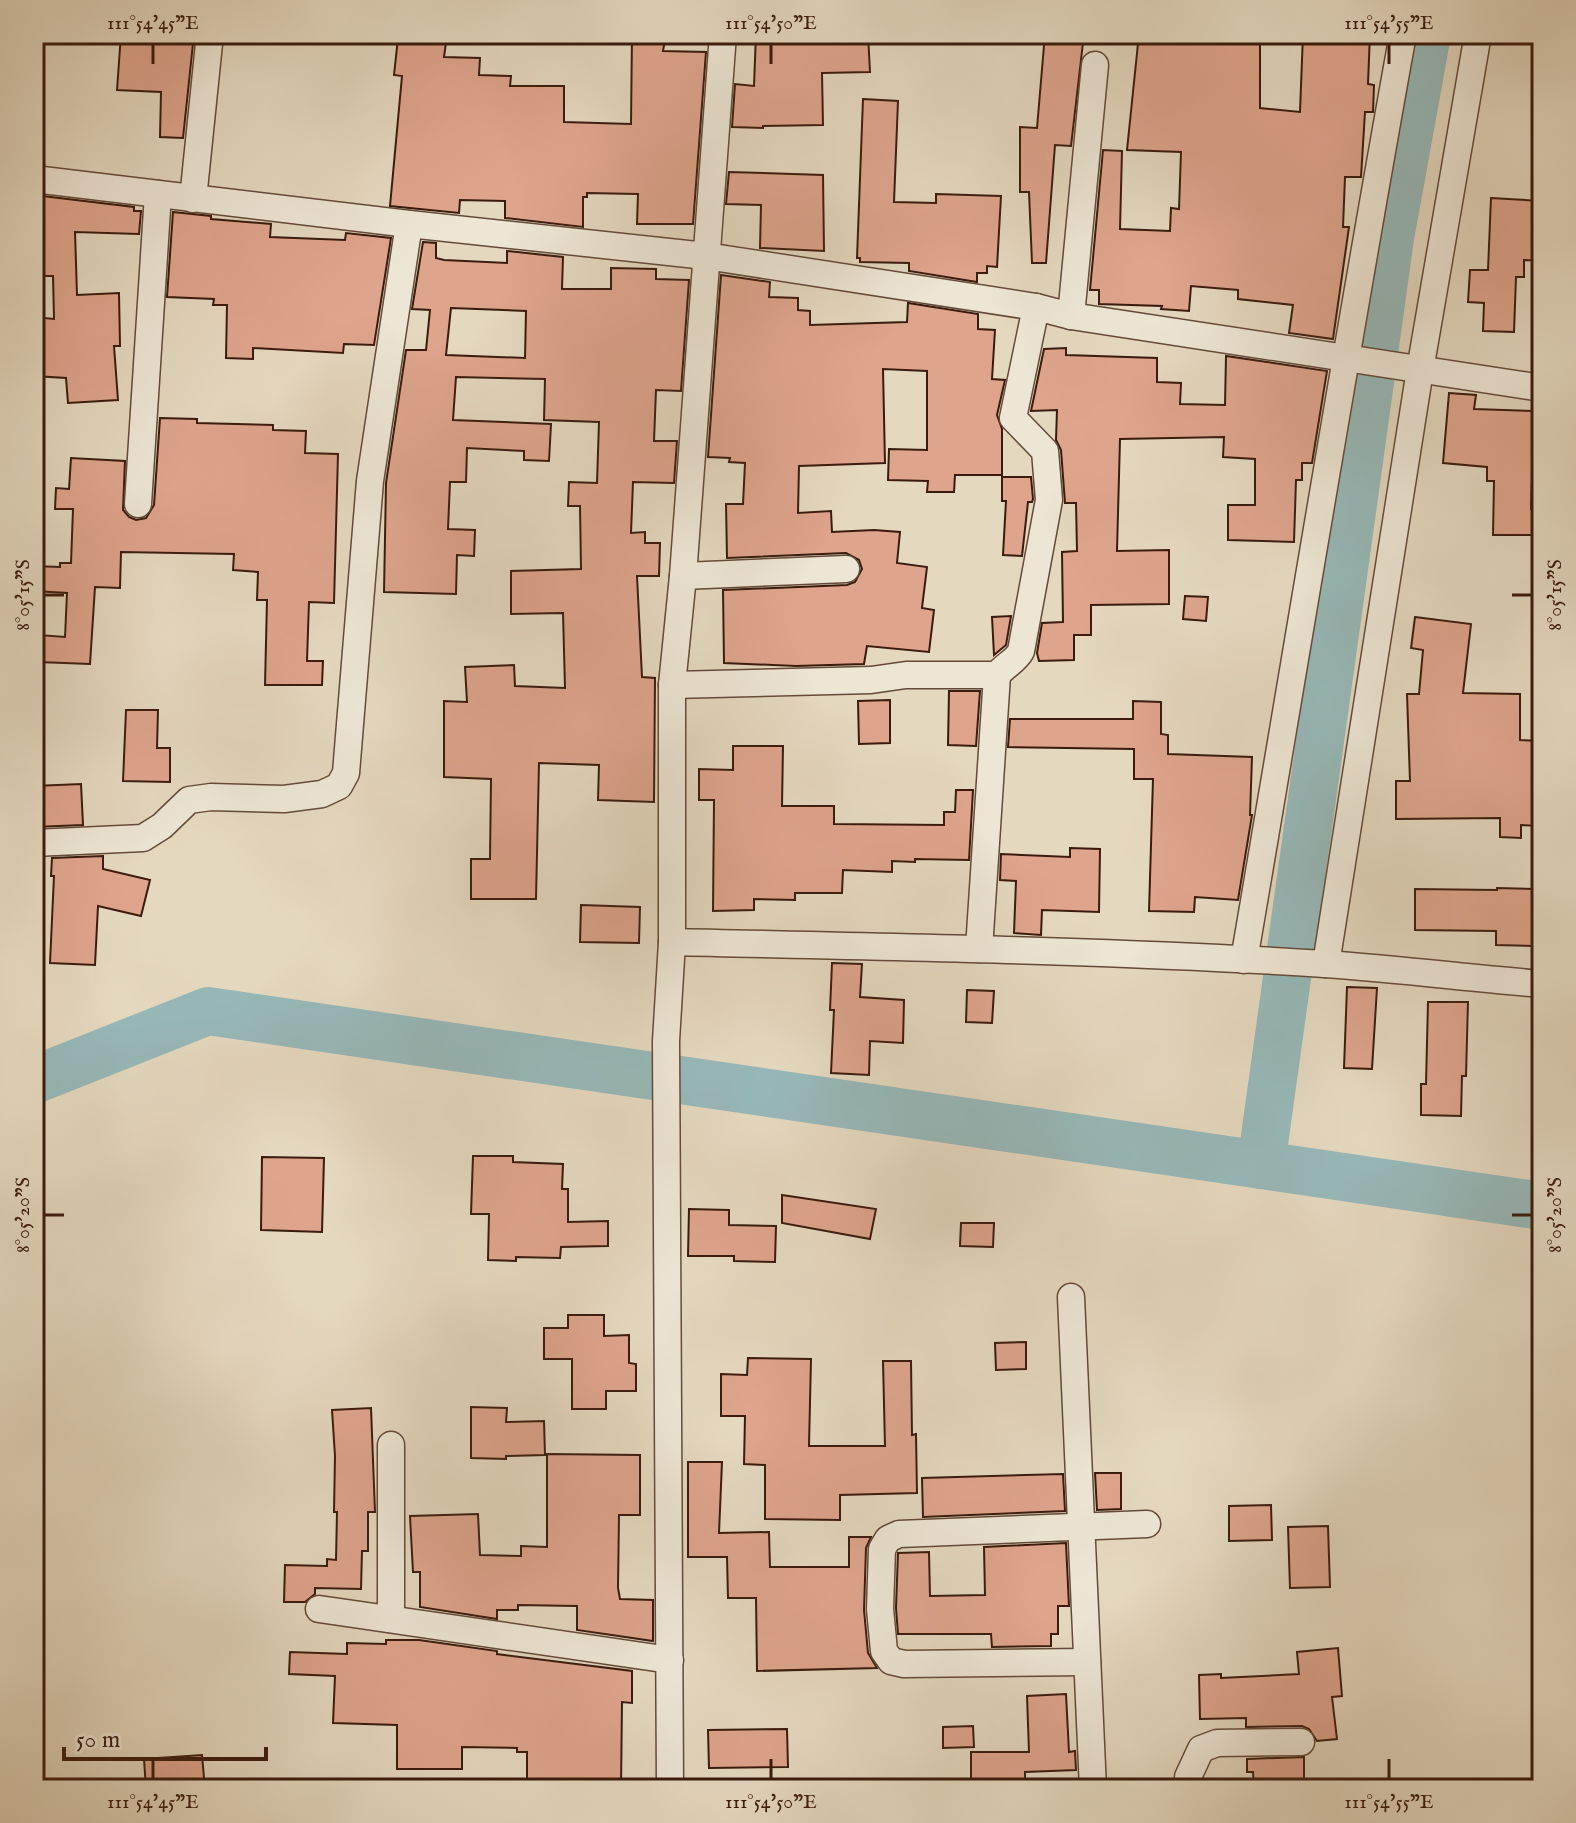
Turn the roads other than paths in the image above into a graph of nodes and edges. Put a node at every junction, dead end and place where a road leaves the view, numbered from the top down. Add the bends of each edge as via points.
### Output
1 (210, 34) edge
2 (723, 34) edge
3 (1403, 34) edge
4 (1478, 34) edge
5 (1095, 65) dead end
6 (34, 179) edge
7 (158, 194) junction
8 (193, 199) junction
9 (409, 224) junction
10 (706, 256) junction
11 (1036, 307) junction
12 (1071, 316) junction
13 (1346, 358) junction
14 (1410, 369) junction
15 (1542, 388) edge
16 (138, 504) dead end
17 (846, 569) dead end
18 (683, 576) junction
19 (997, 675) junction
20 (672, 685) junction
21 (34, 843) edge
22 (672, 942) junction
23 (979, 949) junction
24 (1248, 960) junction
25 (1316, 964) junction
26 (1542, 984) edge
27 (1071, 1297) dead end
28 (391, 1445) dead end
29 (1147, 1524) dead end
30 (1080, 1526) junction
31 (319, 1609) dead end
32 (391, 1619) junction
33 (670, 1660) junction
34 (1087, 1662) junction
35 (1301, 1742) dead end
36 (670, 1789) edge
37 (1093, 1789) edge
38 (1188, 1789) edge

1 - 8 street
2 - 10 street
3 - 13 street
4 - 14 street
5 - 12 street
6 - 7 street
7 - 8 street
7 - 16 street
8 - 9 street
9 - 10 street
9 - 21 street via 370,481 346,773 339,786 284,799 189,800 143,838
10 - 11 street
10 - 18 street
11 - 12 street
11 - 19 street via 1013,418 1045,451 1049,500 1021,651
12 - 13 street
13 - 14 street
13 - 24 street
14 - 15 street
14 - 25 street
17 - 18 street
18 - 20 street
19 - 20 street
19 - 23 street
20 - 22 street
22 - 23 street
22 - 33 street via 666,1041
23 - 24 street
24 - 25 street
25 - 26 street
27 - 30 street
28 - 32 street
29 - 30 street
30 - 34 street
30 - 34 street via 899,1534 882,1549 880,1609 884,1651 891,1661
31 - 32 street
32 - 33 street
33 - 36 street
34 - 37 street
35 - 38 street via 1217,1743 1201,1749

